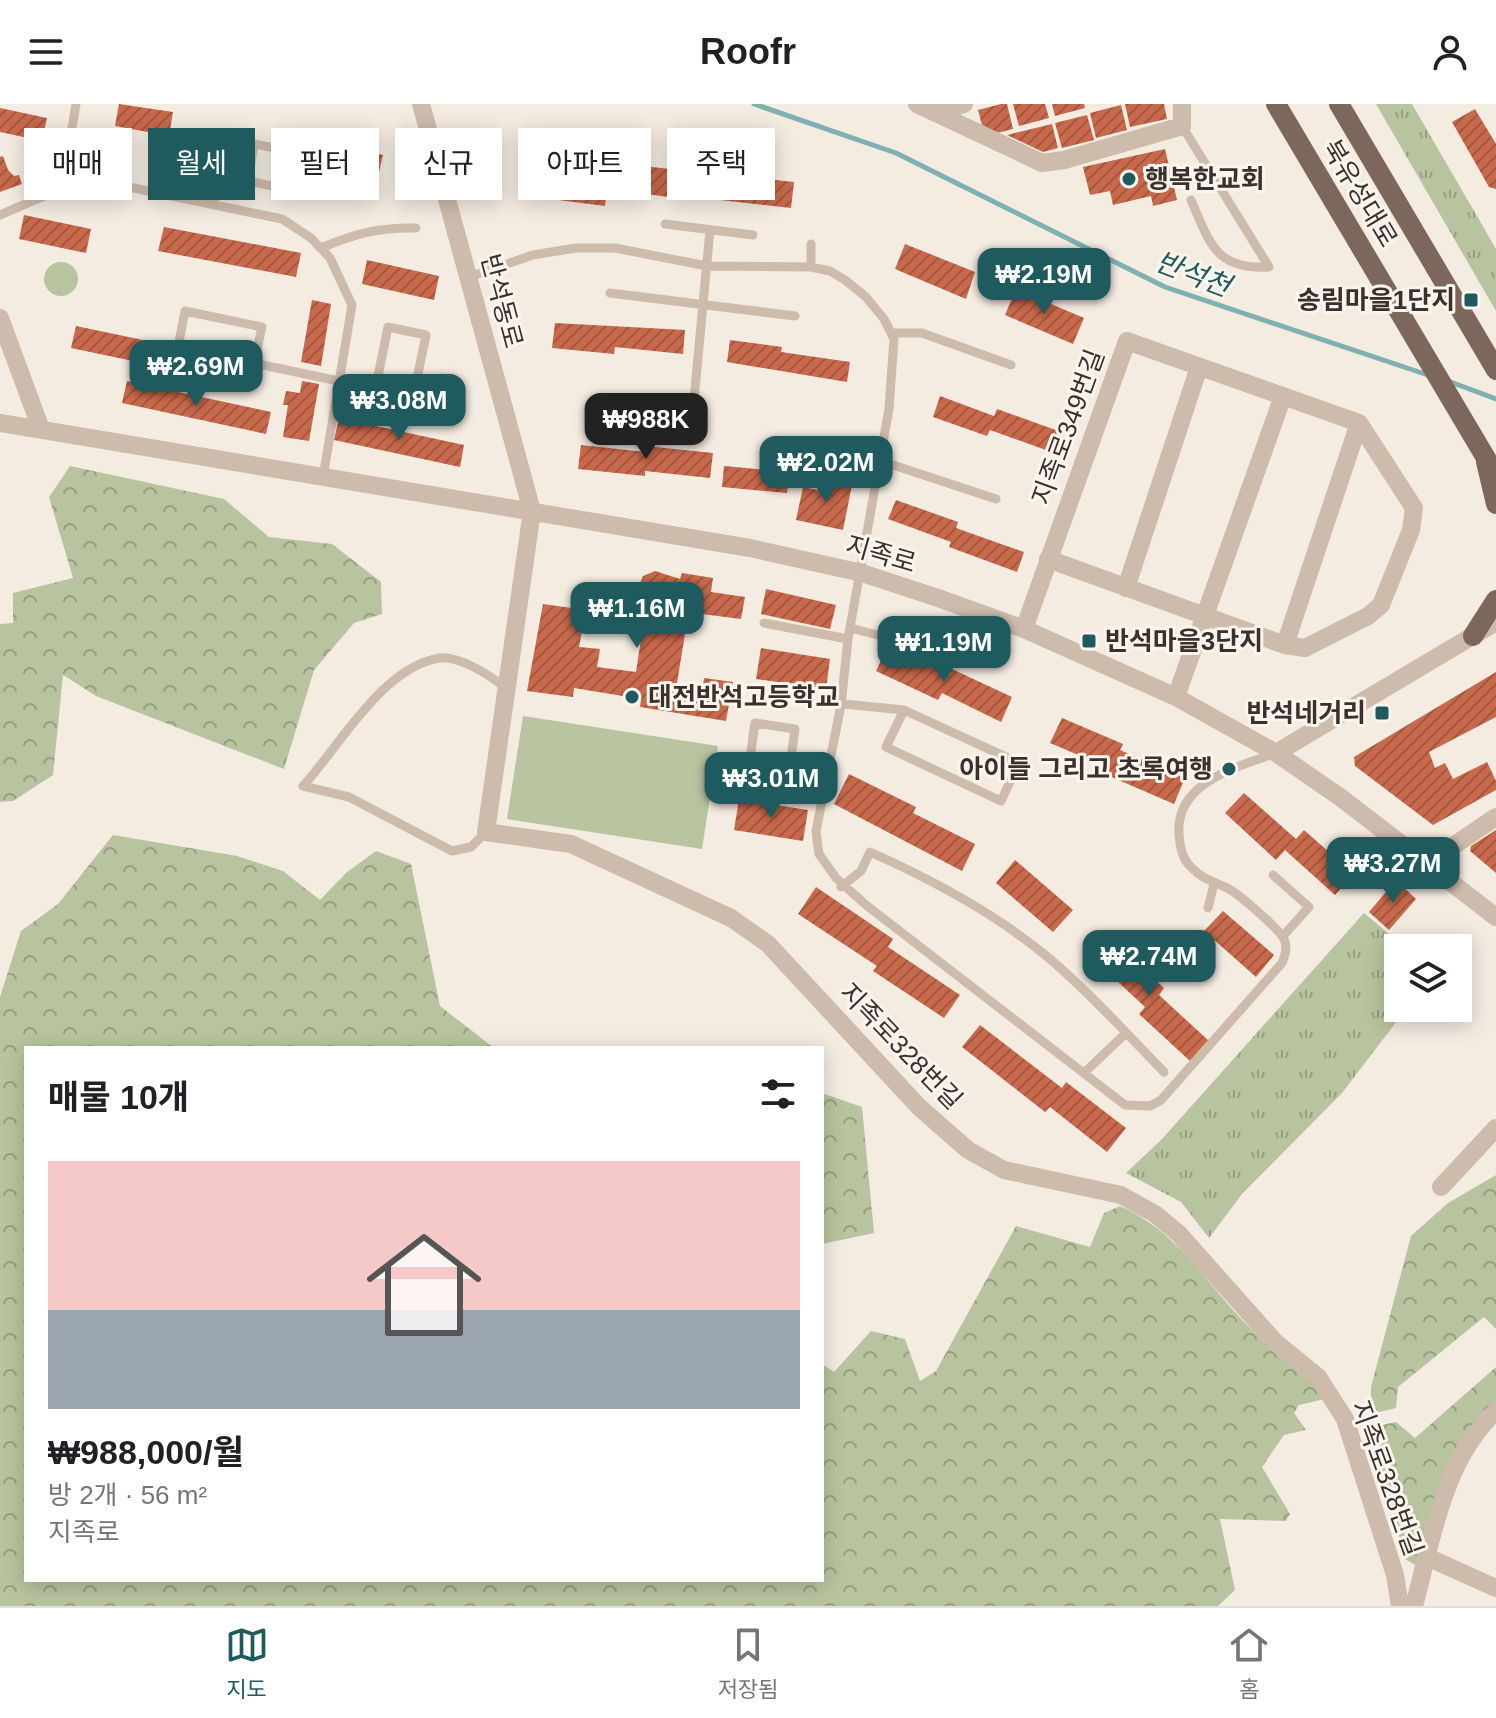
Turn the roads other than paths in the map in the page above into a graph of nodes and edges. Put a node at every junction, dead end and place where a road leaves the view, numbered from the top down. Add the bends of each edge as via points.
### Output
1 (76, 104) edge
2 (421, 104) edge
3 (964, 104) edge
4 (1182, 104) edge
5 (1276, 104) edge
6 (1339, 104) edge
7 (925, 108) edge
8 (1182, 126) junction
9 (72, 128) edge
10 (248, 180) joint
11 (132, 188) edge
12 (36, 200) edge
13 (215, 200) edge
14 (1191, 200) dead end
15 (214, 205) junction
16 (0, 215) edge
17 (665, 224) dead end
18 (416, 228) dead end
19 (710, 230) junction
20 (753, 235) dead end
21 (811, 244) dead end
22 (321, 248) junction
23 (707, 266) junction
24 (811, 267) junction
25 (469, 277) junction
26 (610, 293) dead end
27 (703, 305) junction
28 (795, 316) dead end
29 (0, 318) edge
30 (891, 333) junction
31 (254, 363) junction
32 (1011, 365) dead end
33 (1199, 367) junction
34 (1496, 370) edge
35 (442, 378) dead end
36 (341, 381) junction
37 (376, 386) junction
38 (414, 393) junction
39 (1283, 396) junction
40 (596, 412) dead end
41 (0, 423) edge
42 (1359, 423) junction
43 (41, 429) junction
44 (1480, 447) junction
45 (810, 459) dead end
46 (880, 468) junction
47 (1496, 475) edge
48 (323, 477) junction
49 (996, 499) dead end
50 (1496, 504) edge
51 (532, 511) junction
52 (1048, 559) junction
53 (862, 573) junction
54 (1126, 588) junction
55 (1496, 600) edge
56 (1205, 616) junction
57 (1496, 622) edge
58 (764, 623) dead end
59 (850, 628) junction
60 (1024, 629) junction
61 (1496, 634) edge
62 (1473, 636) junction
63 (848, 639) junction
64 (1285, 645) junction
65 (934, 649) dead end
66 (506, 689) junction
67 (1176, 697) junction
68 (823, 702) dead end
69 (841, 705) junction
70 (904, 710) junction
71 (1276, 753) junction
72 (787, 786) junction
73 (822, 790) junction
74 (1496, 817) edge
75 (486, 832) junction
76 (1428, 863) junction
77 (1273, 875) dead end
78 (1214, 884) junction
79 (841, 887) junction
80 (1208, 908) dead end
81 (1496, 917) edge
82 (1283, 936) junction
83 (1126, 1033) junction
84 (1085, 1072) junction
85 (1164, 1072) dead end
86 (1496, 1128) edge
87 (1441, 1187) dead end
88 (1496, 1411) edge
89 (1427, 1557) junction
90 (1496, 1588) edge
91 (1400, 1606) edge
92 (1414, 1606) edge

1 - 9 lane
2 - 25 street, 반석동로
3 - 7 street
4 - 8 street
5 - 44 main road, 북유성대로
6 - 34 main road, 북유성대로
7 - 8 street via 1042,163
8 - 14 lane via 1269,267 1247,268 1214,252
10 - 10 lane via 296,191 303,153 254,144
11 - 15 lane
12 - 16 lane
13 - 15 lane
15 - 22 lane via 282,219
17 - 19 lane
18 - 22 lane via 368,230
19 - 20 lane
19 - 23 lane
21 - 24 lane
22 - 36 lane via 352,305
23 - 24 lane
23 - 25 lane via 615,248 576,248 533,255
23 - 27 lane
24 - 30 lane via 830,271 866,297
25 - 51 street, 반석동로
26 - 27 lane
27 - 28 lane
27 - 40 lane via 692,421
29 - 43 street
30 - 32 lane via 922,333
30 - 46 lane via 894,367
31 - 31 lane via 178,347 185,311 262,327
31 - 36 lane
33 - 39 street, 지족로349번길
33 - 52 street, 지족로349번길 via 1127,341
33 - 54 street
35 - 38 lane via 438,397
36 - 37 lane
36 - 48 lane
37 - 38 lane
37 - 38 lane via 388,327 426,335
39 - 42 street, 지족로349번길
39 - 56 street
41 - 43 street, 지족로
42 - 64 street
42 - 64 street via 1414,508 1411,530 1381,605 1305,648
43 - 48 street, 지족로
44 - 47 main road, 북유성대로
44 - 50 main road
45 - 46 lane
46 - 49 lane via 893,465
46 - 53 lane
48 - 51 street, 지족로
51 - 53 street, 지족로
51 - 66 street
52 - 54 street
52 - 60 street, 지족로349번길
53 - 59 lane
53 - 60 street, 지족로
54 - 56 street
55 - 62 main road
56 - 64 street
56 - 67 street
57 - 62 street
58 - 63 lane
59 - 63 lane
59 - 65 lane
60 - 67 street, 지족로
61 - 62 main road
62 - 71 street
63 - 69 lane
66 - 75 street
66 - 75 lane via 454,659 439,658 405,674 383,690 303,786 349,797 452,851 471,847
67 - 71 street, 지족로
68 - 69 lane
69 - 70 lane
69 - 73 lane
70 - 70 lane via 1019,763 1001,801 886,747
71 - 76 street, 지족로
71 - 78 lane via 1218,775 1201,786 1181,813 1185,860
72 - 72 lane via 747,780 755,723 795,729
72 - 73 lane
73 - 79 lane via 816,831 819,854
74 - 76 street
75 - 91 street, 지족로328번길 via 571,844 731,918 768,944 919,1107 968,1150 1004,1170 1121,1195 1179,1234 1275,1342 1318,1377 1345,1419
76 - 81 street, 지족로
77 - 82 lane via 1309,907
78 - 80 lane
78 - 82 lane via 1229,889
79 - 83 lane via 861,871 870,852 911,870 1047,956
79 - 84 lane
82 - 84 lane via 1282,963 1161,1100 1150,1106 1125,1105
83 - 84 lane
83 - 85 lane
86 - 87 street
88 - 89 street via 1478,1428 1450,1477
89 - 90 street
89 - 92 street

